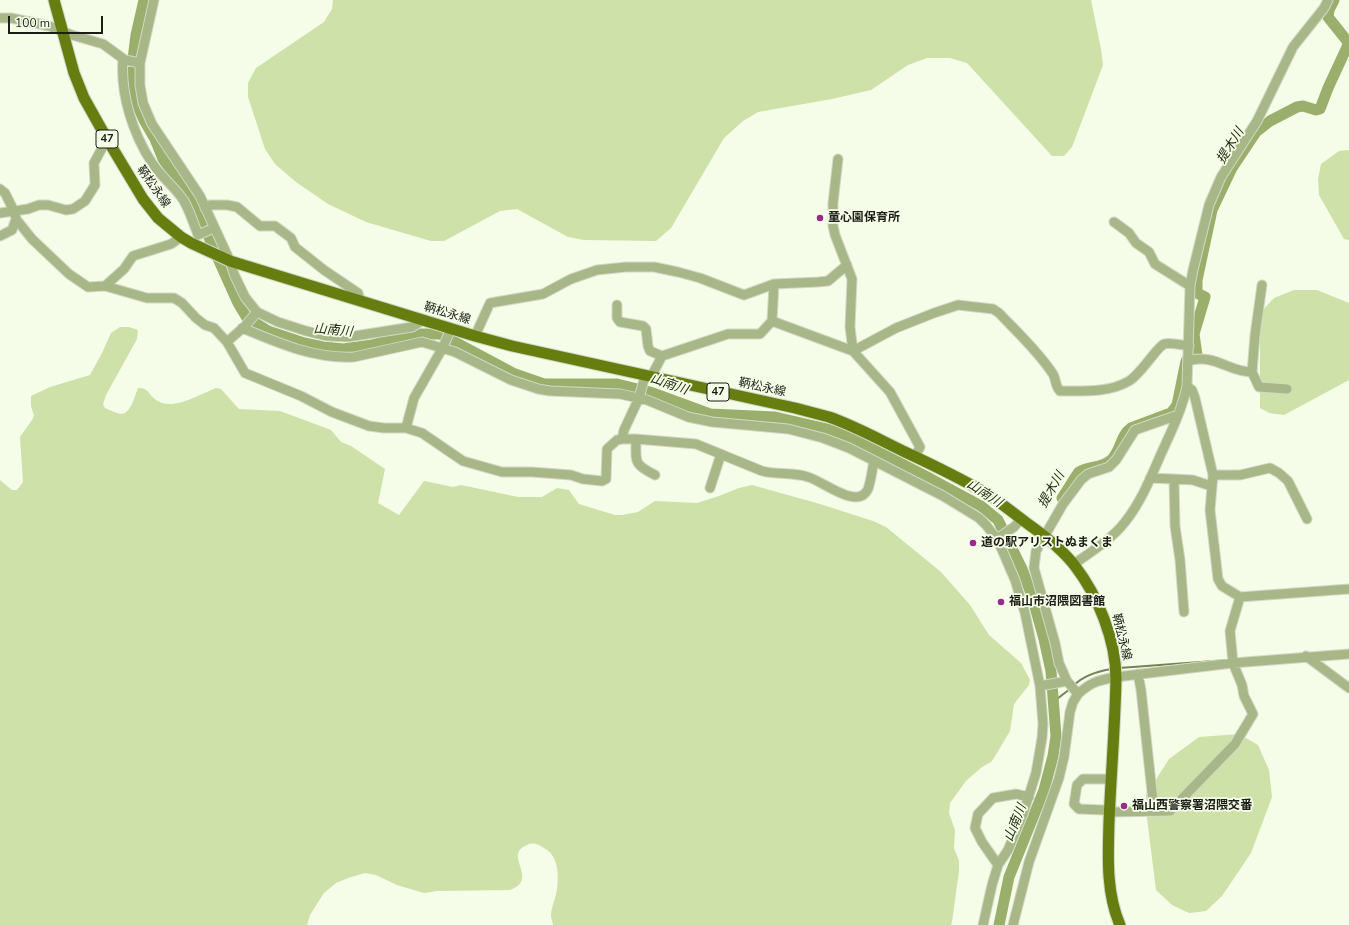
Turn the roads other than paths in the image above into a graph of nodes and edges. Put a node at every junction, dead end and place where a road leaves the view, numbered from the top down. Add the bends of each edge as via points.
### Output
1 (54, 0) edge
2 (154, 0) edge
3 (1328, 0) edge
4 (0, 18) edge
5 (62, 32) junction
6 (124, 60) junction
7 (139, 63) junction
8 (107, 139) junction
9 (838, 159) dead end
10 (0, 189) edge
11 (205, 208) junction
12 (0, 213) edge
13 (15, 215) junction
14 (1114, 222) dead end
15 (213, 228) junction
16 (0, 236) edge
17 (181, 237) junction
18 (228, 260) junction
19 (847, 265) junction
20 (774, 284) junction
21 (1262, 285) dead end
22 (105, 286) junction
23 (1190, 286) junction
24 (360, 300) junction
25 (617, 305) dead end
26 (256, 314) junction
27 (423, 320) junction
28 (772, 321) junction
29 (243, 327) junction
30 (450, 331) junction
31 (475, 336) junction
32 (227, 342) junction
33 (1188, 346) junction
34 (443, 348) junction
35 (853, 351) junction
36 (662, 356) junction
37 (1188, 361) junction
38 (1252, 372) junction
39 (646, 379) junction
40 (1187, 386) junction
41 (1287, 389) dead end
42 (639, 396) junction
43 (1178, 415) junction
44 (406, 428) junction
45 (622, 439) junction
46 (636, 439) junction
47 (721, 454) junction
48 (915, 457) junction
49 (874, 461) junction
50 (654, 475) dead end
51 (1213, 475) junction
52 (1150, 478) junction
53 (1174, 479) junction
54 (1211, 486) junction
55 (710, 488) dead end
56 (1306, 519) dead end
57 (1017, 523) junction
58 (1045, 536) junction
59 (998, 538) junction
60 (1074, 564) junction
61 (1349, 589) edge
62 (1240, 597) junction
63 (1184, 612) dead end
64 (1349, 654) edge
65 (1306, 656) junction
66 (1233, 661) junction
67 (1115, 671) junction
68 (1138, 674) junction
69 (1042, 685) junction
70 (1070, 686) junction
71 (1349, 688) edge
72 (1110, 779) junction
73 (1029, 797) junction
74 (1154, 811) junction
75 (1110, 812) junction
76 (998, 865) junction
77 (983, 925) edge
78 (1013, 925) edge
79 (1120, 925) edge

1 - 5 main road, 鞆松永線 / 47
2 - 7 street
3 - 23 street via 1293,47 1257,121 1221,177 1209,205
4 - 5 street via 49,26
5 - 6 street via 103,44
5 - 8 main road, 鞆松永線 / 47 via 84,98
6 - 7 street
6 - 15 street via 124,97 135,131 152,164 183,200 198,235
7 - 11 street via 143,103 152,124 200,196
8 - 13 street via 94,163 95,185 85,201 73,209 40,205
8 - 17 main road, 鞆松永線 / 47 via 143,199 158,218
9 - 19 street via 833,226
10 - 13 street via 5,193
11 - 15 street
11 - 24 street via 210,205 237,207 260,226 275,226 291,238 295,247 358,293
12 - 13 street
13 - 16 street via 12,230
13 - 22 street via 32,239 69,274 88,287
14 - 23 street via 1149,252 1155,264
15 - 18 street
17 - 18 main road, 鞆松永線 / 47
17 - 22 street via 171,244 133,256
18 - 24 main road, 鞆松永線 / 47
18 - 26 street
19 - 20 street via 828,281
19 - 35 street via 852,279 850,327
20 - 28 street
20 - 31 street via 744,295 700,278 654,267 597,270 571,279 544,294 490,303
21 - 38 street
22 - 32 street via 147,298 174,298 205,325 214,328
23 - 33 street
24 - 27 main road, 鞆松永線 / 47
25 - 36 street via 617,318 620,322 643,326 646,329 650,352
26 - 27 street via 306,331 348,337 412,327
26 - 29 street
27 - 30 main road, 鞆松永線 / 47
28 - 35 street
28 - 36 street via 760,334 728,334
29 - 32 street
29 - 34 street via 293,348 326,356 354,357 422,342
30 - 31 main road, 鞆松永線 / 47
30 - 34 street
31 - 39 main road, 鞆松永線 / 47
32 - 44 street via 244,373 369,426
33 - 35 street via 1163,344 1136,376 1120,385 1107,389 1060,391 1054,375 1034,350 993,309 958,305 896,328
33 - 37 street
34 - 42 street via 531,387 550,391
34 - 44 street via 414,398
35 - 48 street via 890,392 920,447
36 - 39 street
37 - 38 street via 1207,358
37 - 40 street
38 - 41 street via 1259,387
39 - 42 street
39 - 48 main road, 鞆松永線 / 47 via 795,408 860,430
40 - 43 street
40 - 51 street via 1196,398
42 - 45 street
42 - 49 street via 688,417 712,422 788,429 823,438
43 - 52 street
43 - 58 street via 1135,430 1109,467 1088,474 1081,480
44 - 45 street via 422,433 463,461 478,466 502,472 571,475 602,481 606,479 607,449
45 - 46 street
46 - 47 street via 696,444
46 - 50 street via 638,465
47 - 49 street via 770,473 808,477 857,498 863,496 868,488
47 - 55 street
48 - 57 main road, 鞆松永線 / 47 via 989,496
49 - 59 street via 943,496 979,518
51 - 54 street
51 - 56 street via 1240,475 1270,468 1288,482
52 - 53 street
52 - 60 street via 1126,521 1114,534
53 - 54 street via 1193,480
53 - 63 street via 1175,526
54 - 62 street via 1210,510 1218,579 1222,586
57 - 58 main road, 鞆松永線 / 47
57 - 59 street
58 - 60 main road, 鞆松永線 / 47
58 - 70 street via 1036,551 1034,568 1059,663
59 - 69 street via 1025,613
60 - 67 main road, 鞆松永線 / 47 via 1104,617 1111,640
61 - 62 street
62 - 66 street via 1230,631
64 - 65 street
65 - 66 street
65 - 71 street
66 - 68 street
66 - 74 street via 1244,696 1253,714 1235,744 1170,811
67 - 68 street
67 - 70 street via 1087,686
67 - 72 main road, 鞆松永線 / 47
68 - 74 street
69 - 70 street
69 - 73 street via 1042,738
70 - 78 street via 1073,702 1059,778 1029,862
72 - 75 main road, 鞆松永線 / 47
72 - 75 street via 1083,779 1078,785 1074,804 1079,809
73 - 76 street via 1008,850
73 - 76 street via 1016,794 993,798 978,814 975,828
74 - 75 street
75 - 79 main road, 鞆松永線 / 47 via 1109,876 1113,903
76 - 77 street

